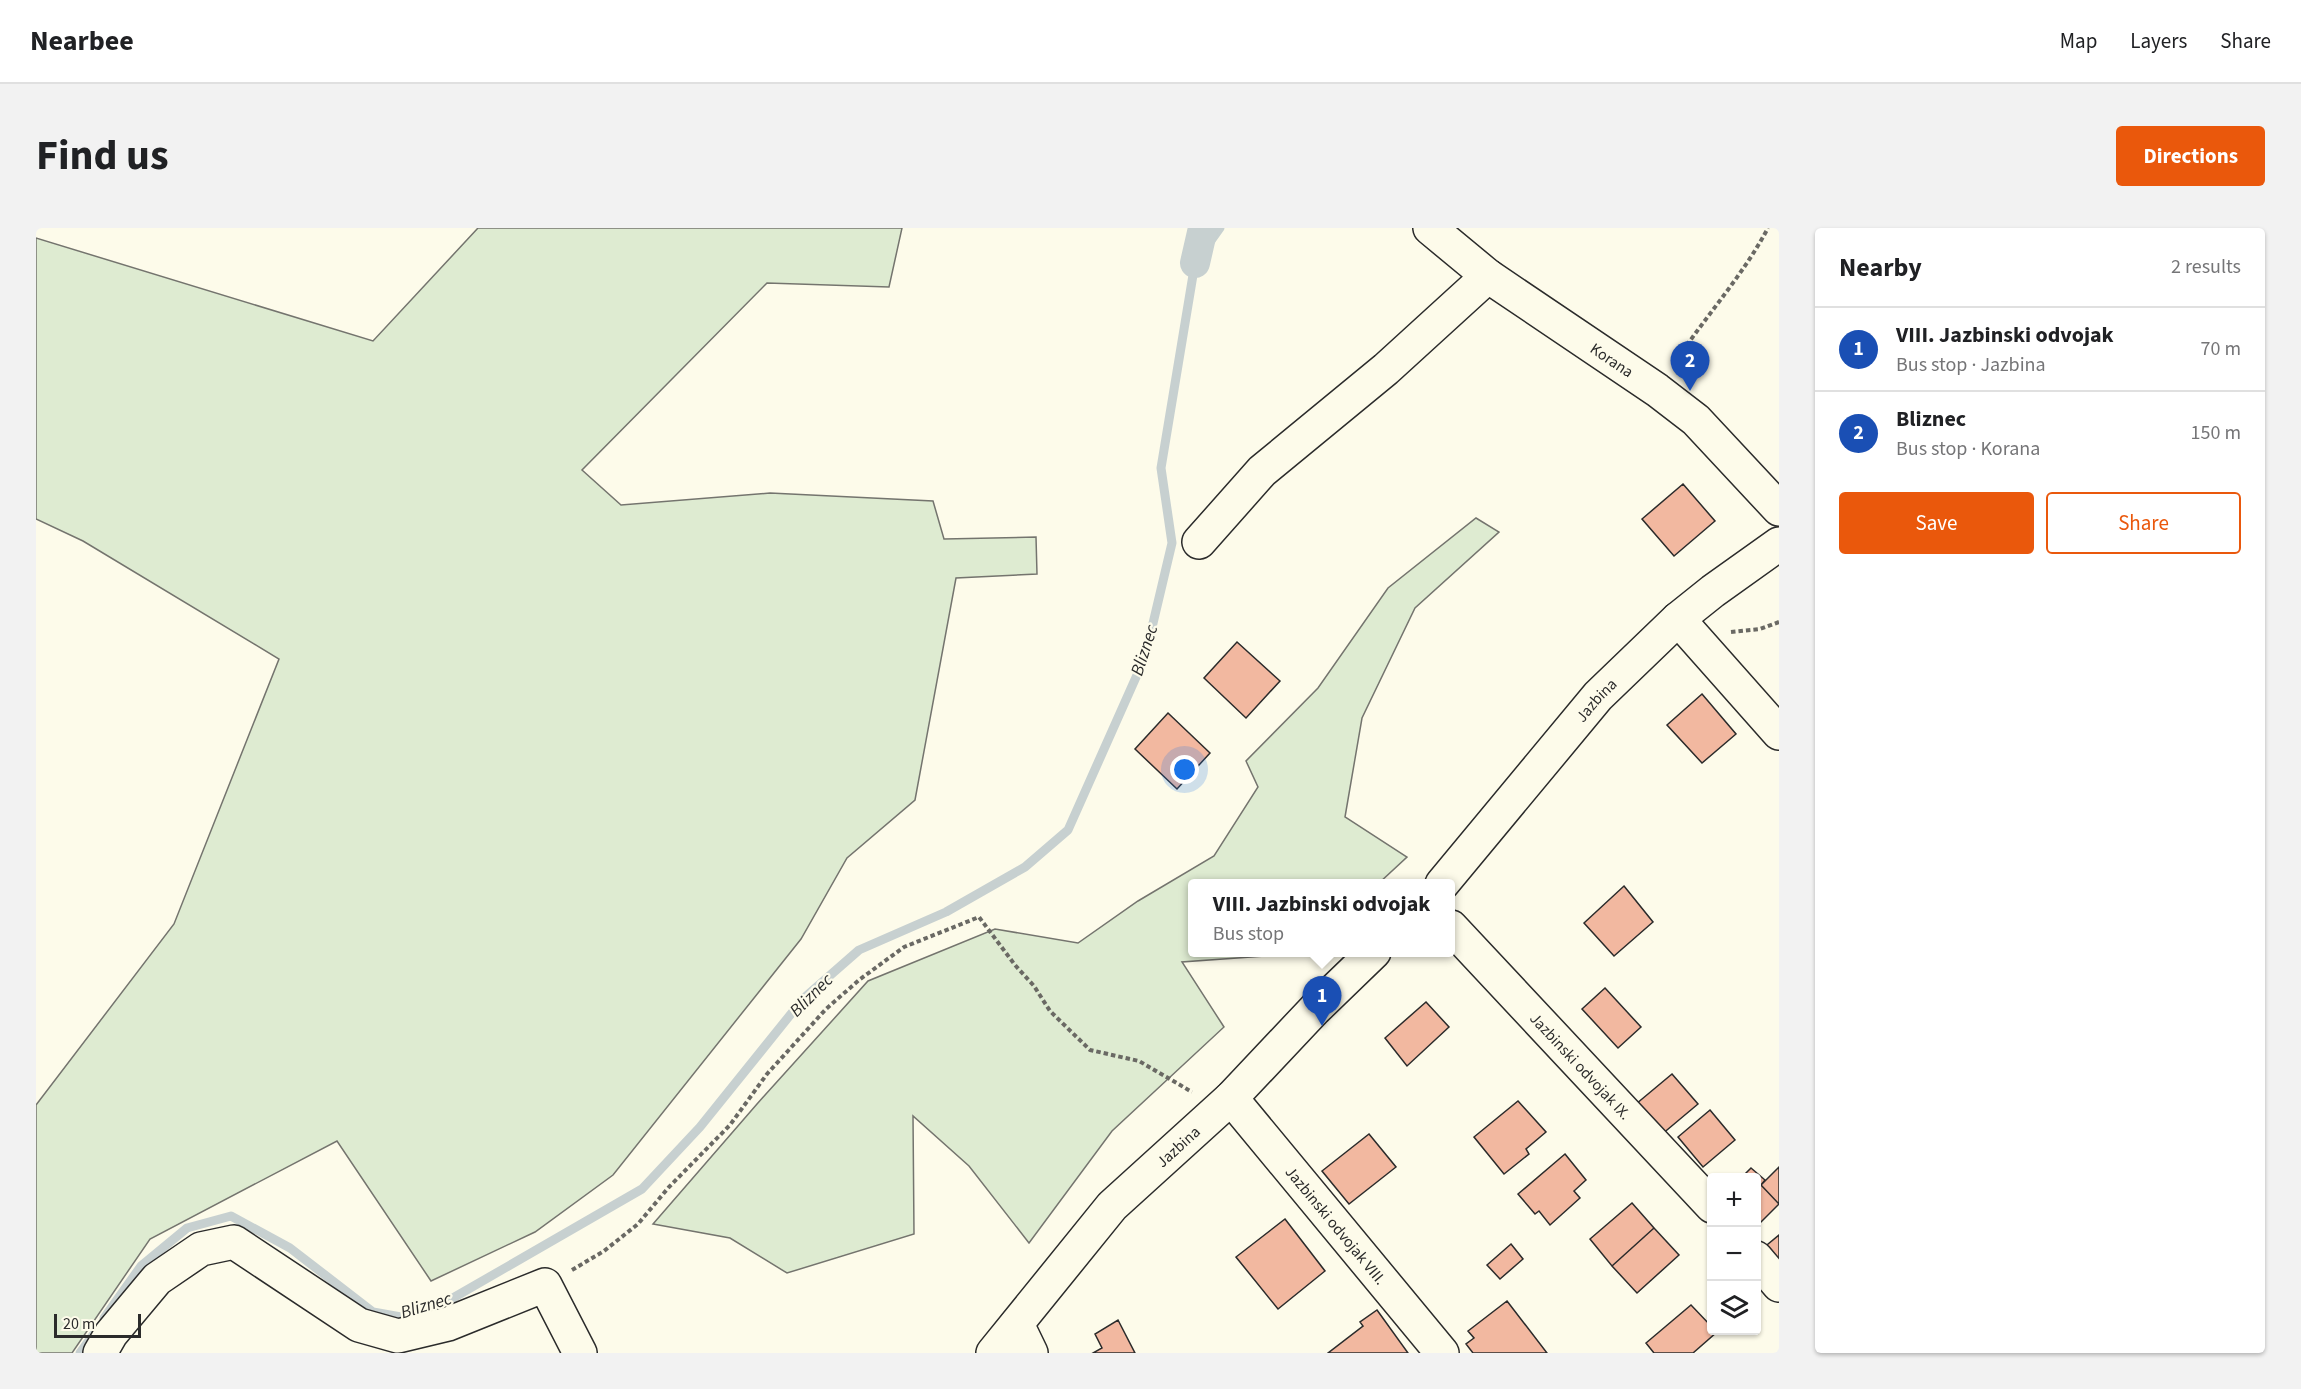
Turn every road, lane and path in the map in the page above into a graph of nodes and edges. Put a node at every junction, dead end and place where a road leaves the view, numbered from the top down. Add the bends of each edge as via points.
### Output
1 (1430, 228) edge
2 (1768, 228) edge
3 (1488, 276) junction
4 (1657, 390) junction
5 (1779, 509) edge
6 (1199, 542) dead end
7 (1779, 544) edge
8 (1678, 619) junction
9 (1779, 733) edge
10 (1446, 879) edge
11 (1455, 931) edge
12 (1369, 957) edge
13 (1195, 1094) dead end
14 (1231, 1098) junction
15 (1707, 1201) edge
16 (1761, 1264) edge
17 (545, 1285) junction
18 (1779, 1285) edge
19 (1017, 1324) junction
20 (100, 1353) edge
21 (580, 1353) edge
22 (993, 1353) edge
23 (1031, 1353) edge
24 (1442, 1353) edge

1 - 3 street, Korana
2 - 4 path via 1754,255 1698,327
3 - 4 street, Korana
3 - 6 street via 1386,369 1262,471
4 - 5 street, Korana via 1696,420
7 - 8 street, Jazbina
8 - 9 street
8 - 10 street, Jazbina via 1598,696
11 - 15 street, Jazbinski odvojak IX.
12 - 14 street, Jazbina
13 - 17 path via 1139,1061 1090,1050 1050,1011 979,917 904,947 859,980 826,1009 767,1074 729,1125 638,1224 604,1251
14 - 19 street, Jazbina via 1112,1206
14 - 24 street, Jazbinski odvojak VIII.
16 - 18 street
17 - 20 street via 448,1324 398,1336 359,1325 234,1242 201,1249 157,1279
17 - 21 street
19 - 22 street, Jazbina
19 - 23 street

